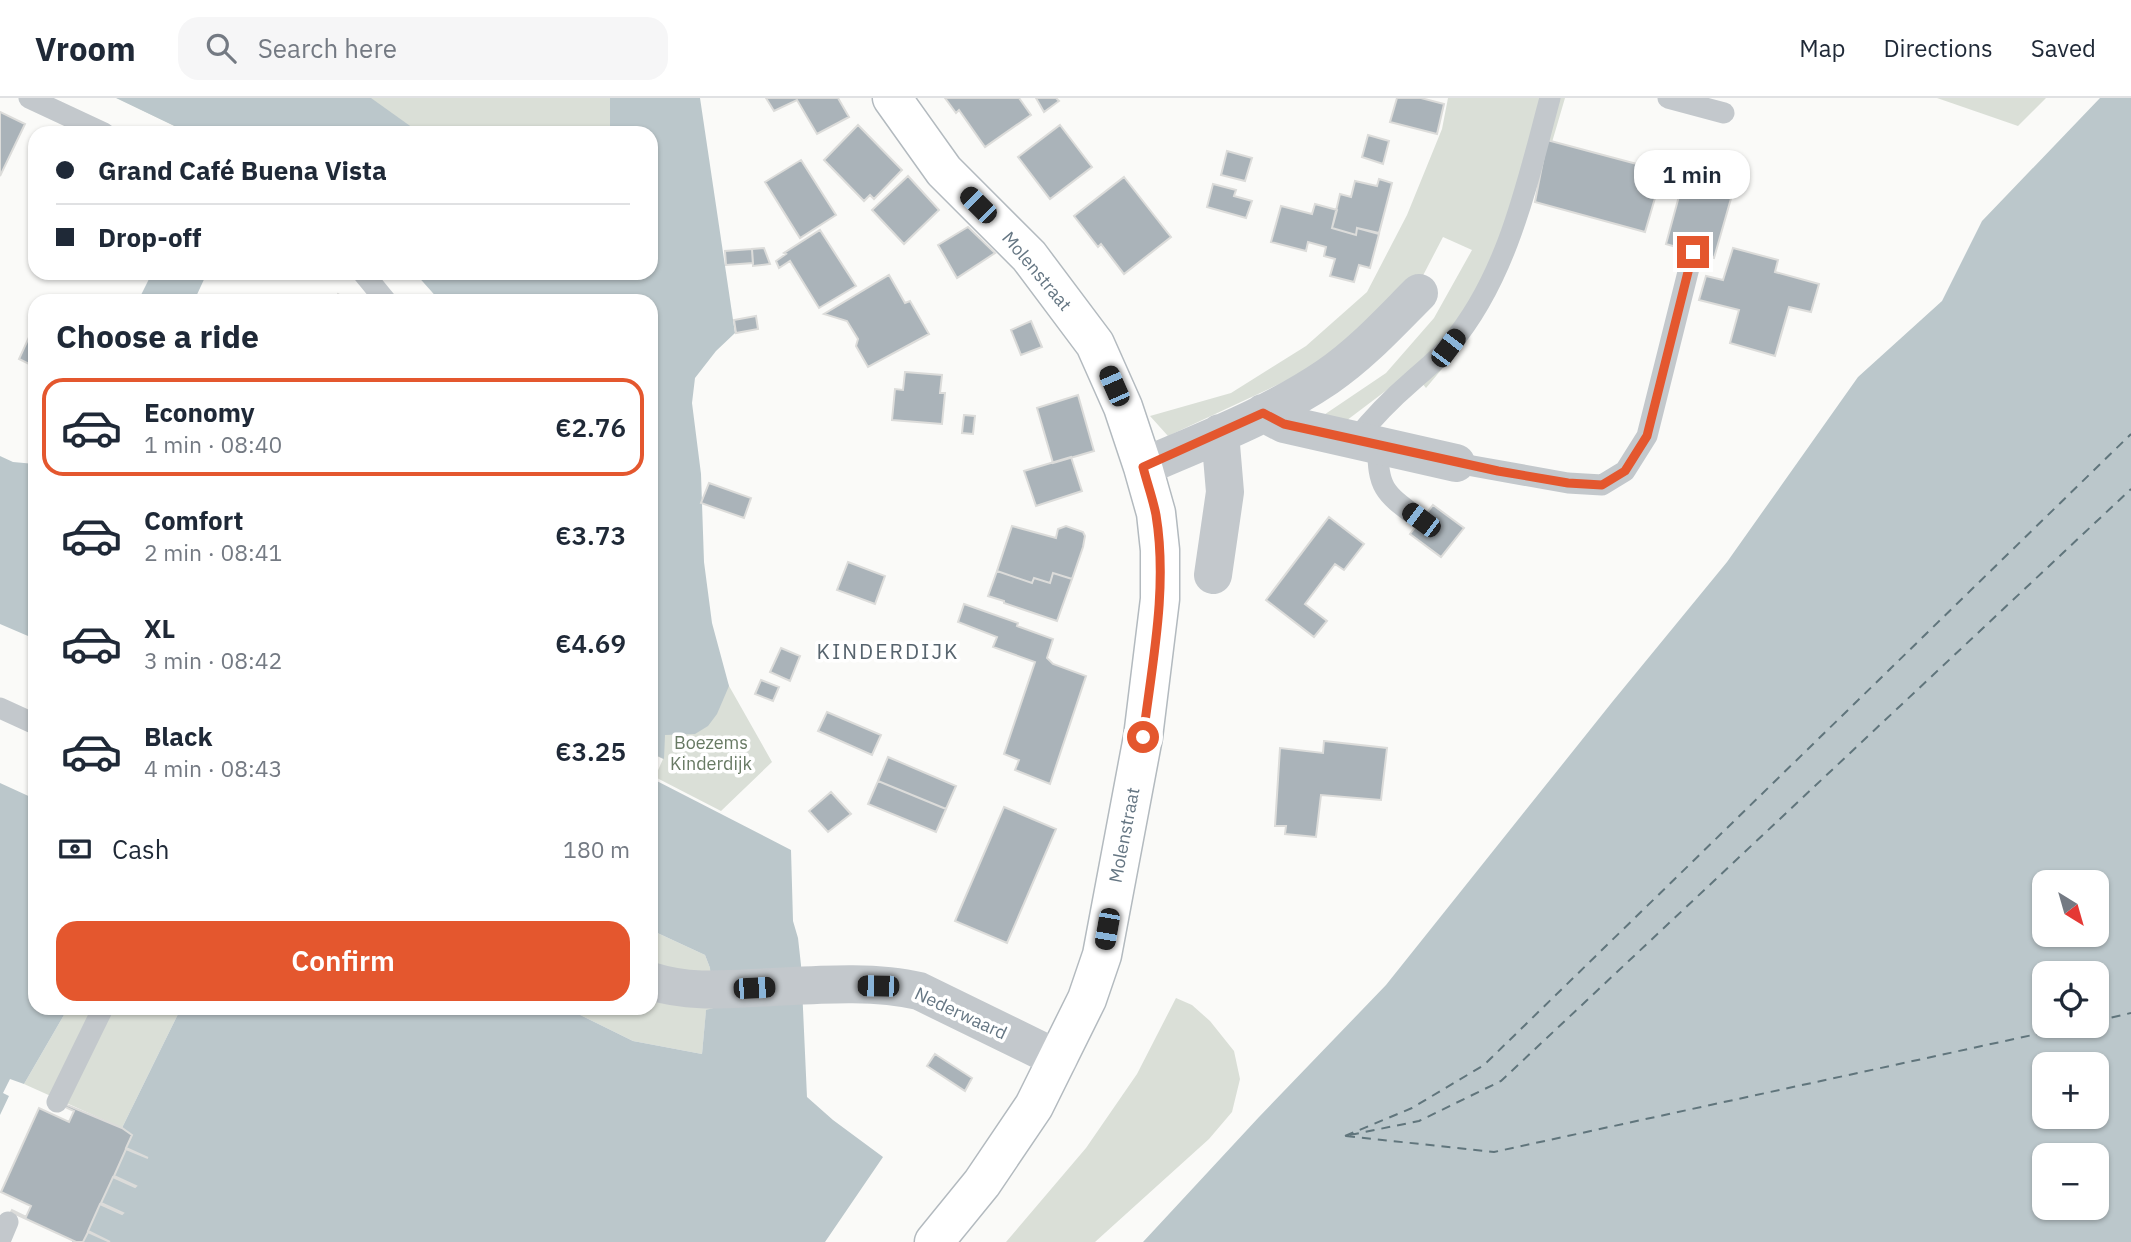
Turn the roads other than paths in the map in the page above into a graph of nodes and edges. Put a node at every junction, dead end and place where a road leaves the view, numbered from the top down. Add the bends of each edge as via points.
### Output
1 (29, 98) edge
2 (892, 98) edge
3 (1550, 98) edge
4 (1668, 98) edge
5 (1724, 113) dead end
6 (89, 126) edge
7 (1693, 252) dead end
8 (369, 280) edge
9 (1419, 293) dead end
10 (380, 294) edge
11 (1263, 413) junction
12 (1220, 433) junction
13 (1366, 442) junction
14 (1456, 463) joint
15 (1143, 467) junction
16 (1421, 520) dead end
17 (1213, 575) dead end
18 (0, 708) edge
19 (28, 721) edge
20 (658, 983) edge
21 (100, 1015) edge
22 (1058, 1059) junction
23 (57, 1102) dead end
24 (934, 1242) edge

1 - 6 lane
2 - 15 street, Molenstraat via 944,171 1029,256 1095,344
3 - 13 lane via 1527,182 1491,283 1448,348 1373,417
4 - 5 lane
7 - 14 lane via 1647,436 1625,471 1602,485
8 - 10 lane
9 - 11 street via 1349,360
11 - 12 street
11 - 13 street via 1284,424
12 - 15 street
12 - 17 street via 1225,492
13 - 14 street
13 - 16 lane via 1385,490
15 - 22 street, Molenstraat via 1156,513 1160,550 1160,599 1143,737 1102,955
18 - 19 lane
20 - 22 street, Nederwaard via 706,990 897,986 919,991
21 - 23 lane
22 - 24 street, Molenstraat via 1006,1150

